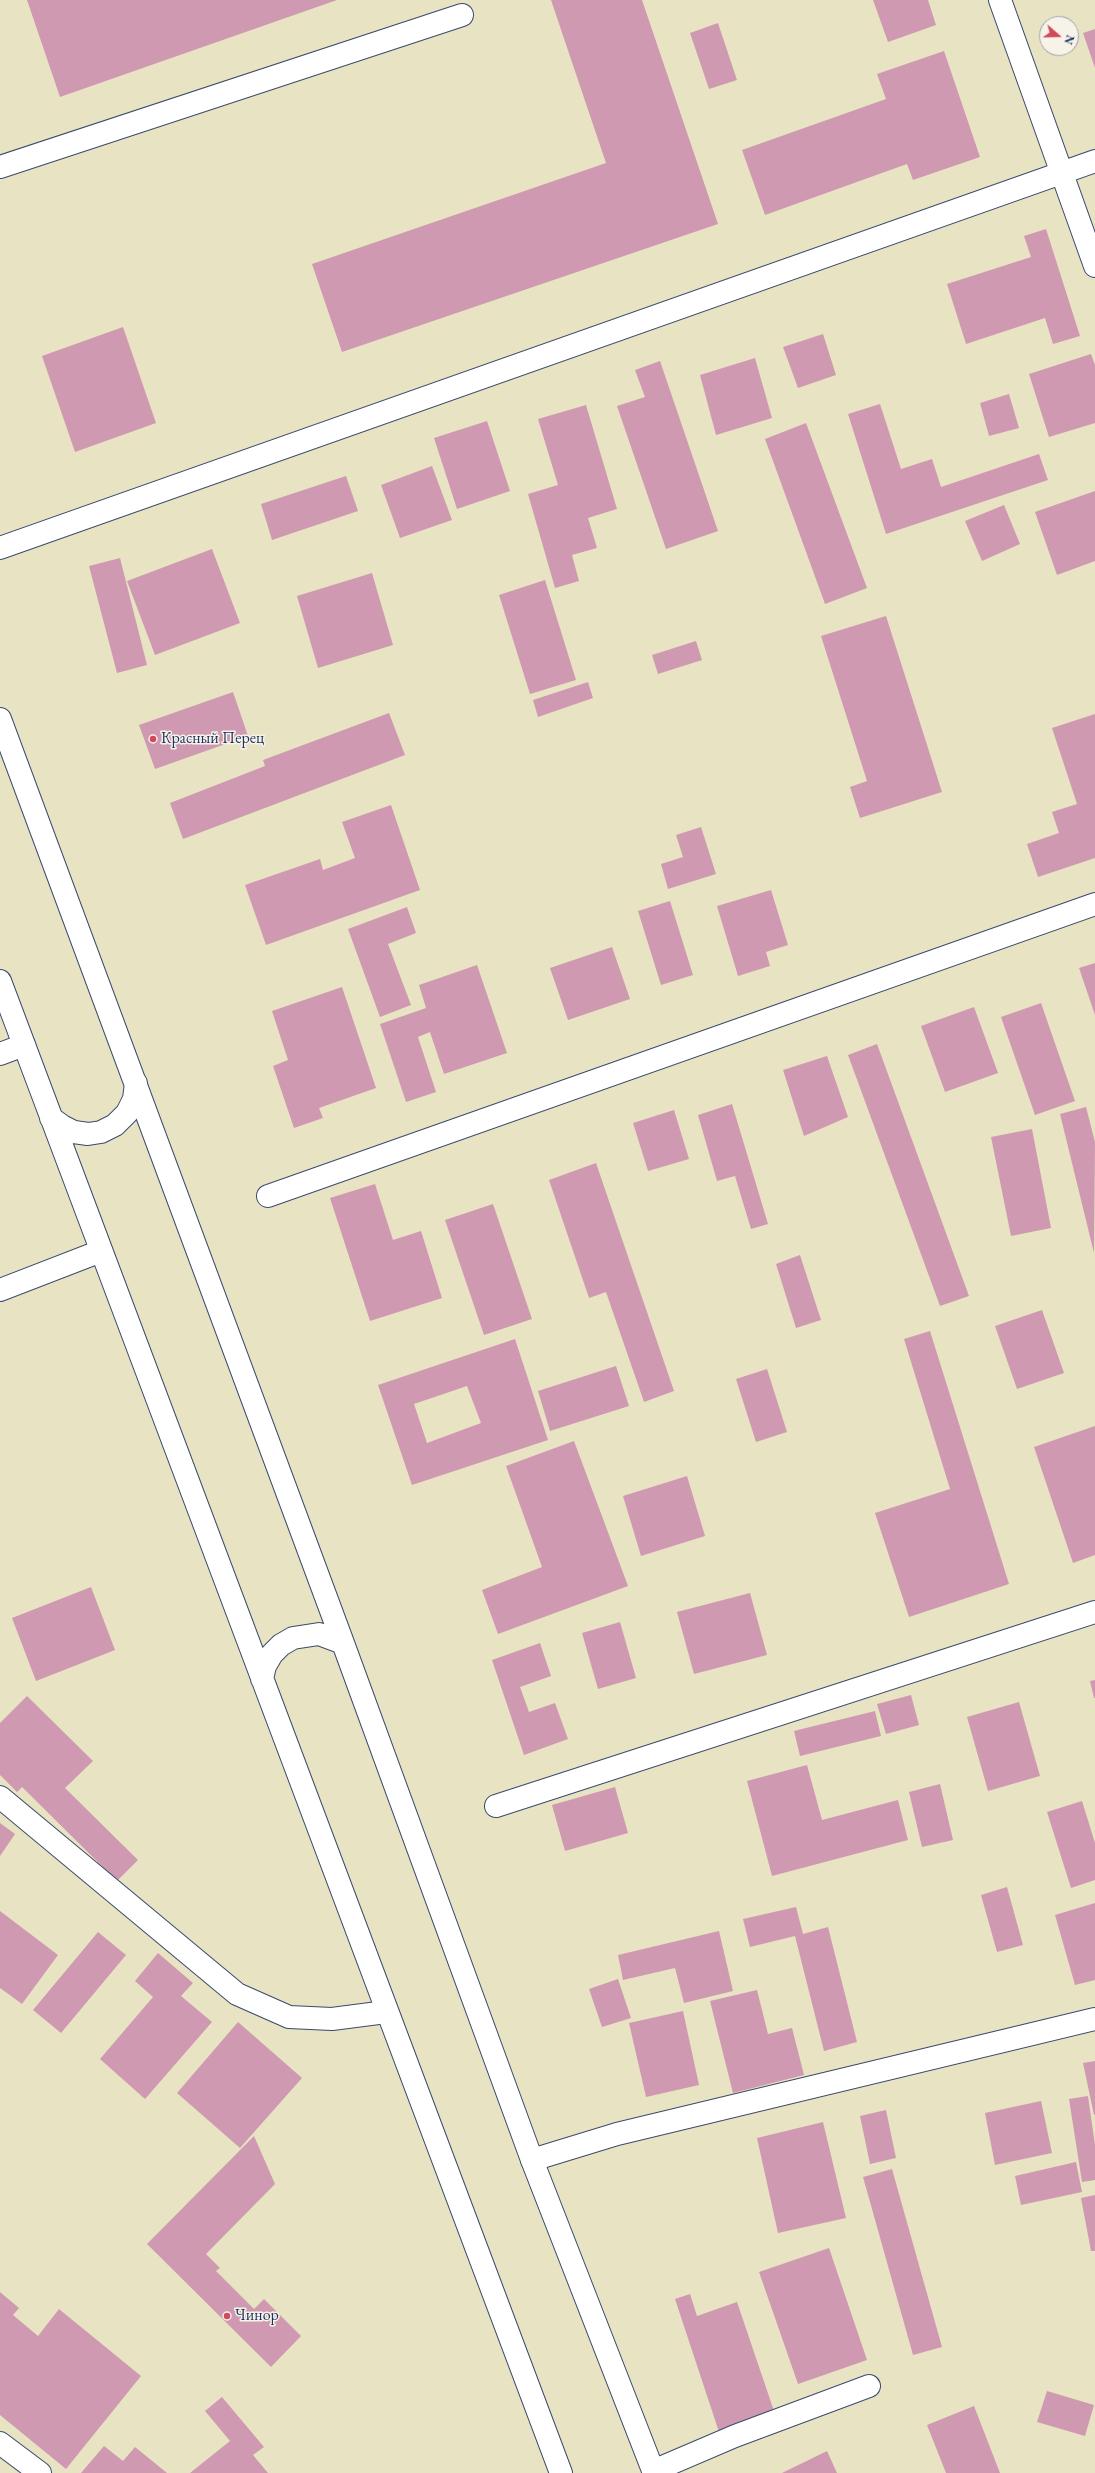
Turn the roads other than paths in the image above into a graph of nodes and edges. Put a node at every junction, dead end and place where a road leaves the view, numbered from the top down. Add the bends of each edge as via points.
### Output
1 (1000, 0) edge
2 (462, 15) dead end
3 (1095, 161) edge
4 (0, 167) edge
5 (1060, 172) junction
6 (1095, 266) edge
7 (0, 548) edge
8 (0, 719) edge
9 (1095, 904) edge
10 (0, 981) edge
11 (24, 1045) junction
12 (0, 1054) edge
13 (136, 1083) junction
14 (51, 1118) junction
15 (268, 1196) dead end
16 (101, 1251) junction
17 (0, 1290) edge
18 (1095, 1612) edge
19 (343, 1643) junction
20 (262, 1679) junction
21 (0, 1797) edge
22 (496, 1806) dead end
23 (386, 2012) junction
24 (1095, 2019) edge
25 (532, 2160) junction
26 (869, 2386) dead end
27 (0, 2443) edge
28 (653, 2472) edge
29 (40, 2473) edge
30 (561, 2473) edge

1 - 5 main road
2 - 4 main road
3 - 5 main road
5 - 6 main road
5 - 7 main road
8 - 13 main road
9 - 15 main road
10 - 11 main road
11 - 12 main road
11 - 14 main road
13 - 14 main road via 134,1099 127,1113 115,1125 101,1132 74,1132
13 - 19 main road
14 - 16 main road
16 - 17 main road
16 - 20 main road
18 - 22 main road
19 - 20 main road via 319,1634 293,1638 272,1654 265,1666
19 - 25 main road
20 - 23 main road
21 - 23 main road via 237,1994 289,2017 332,2019
23 - 30 main road
24 - 25 main road via 617,2134
25 - 28 main road
26 - 28 main road via 735,2436
27 - 29 main road

